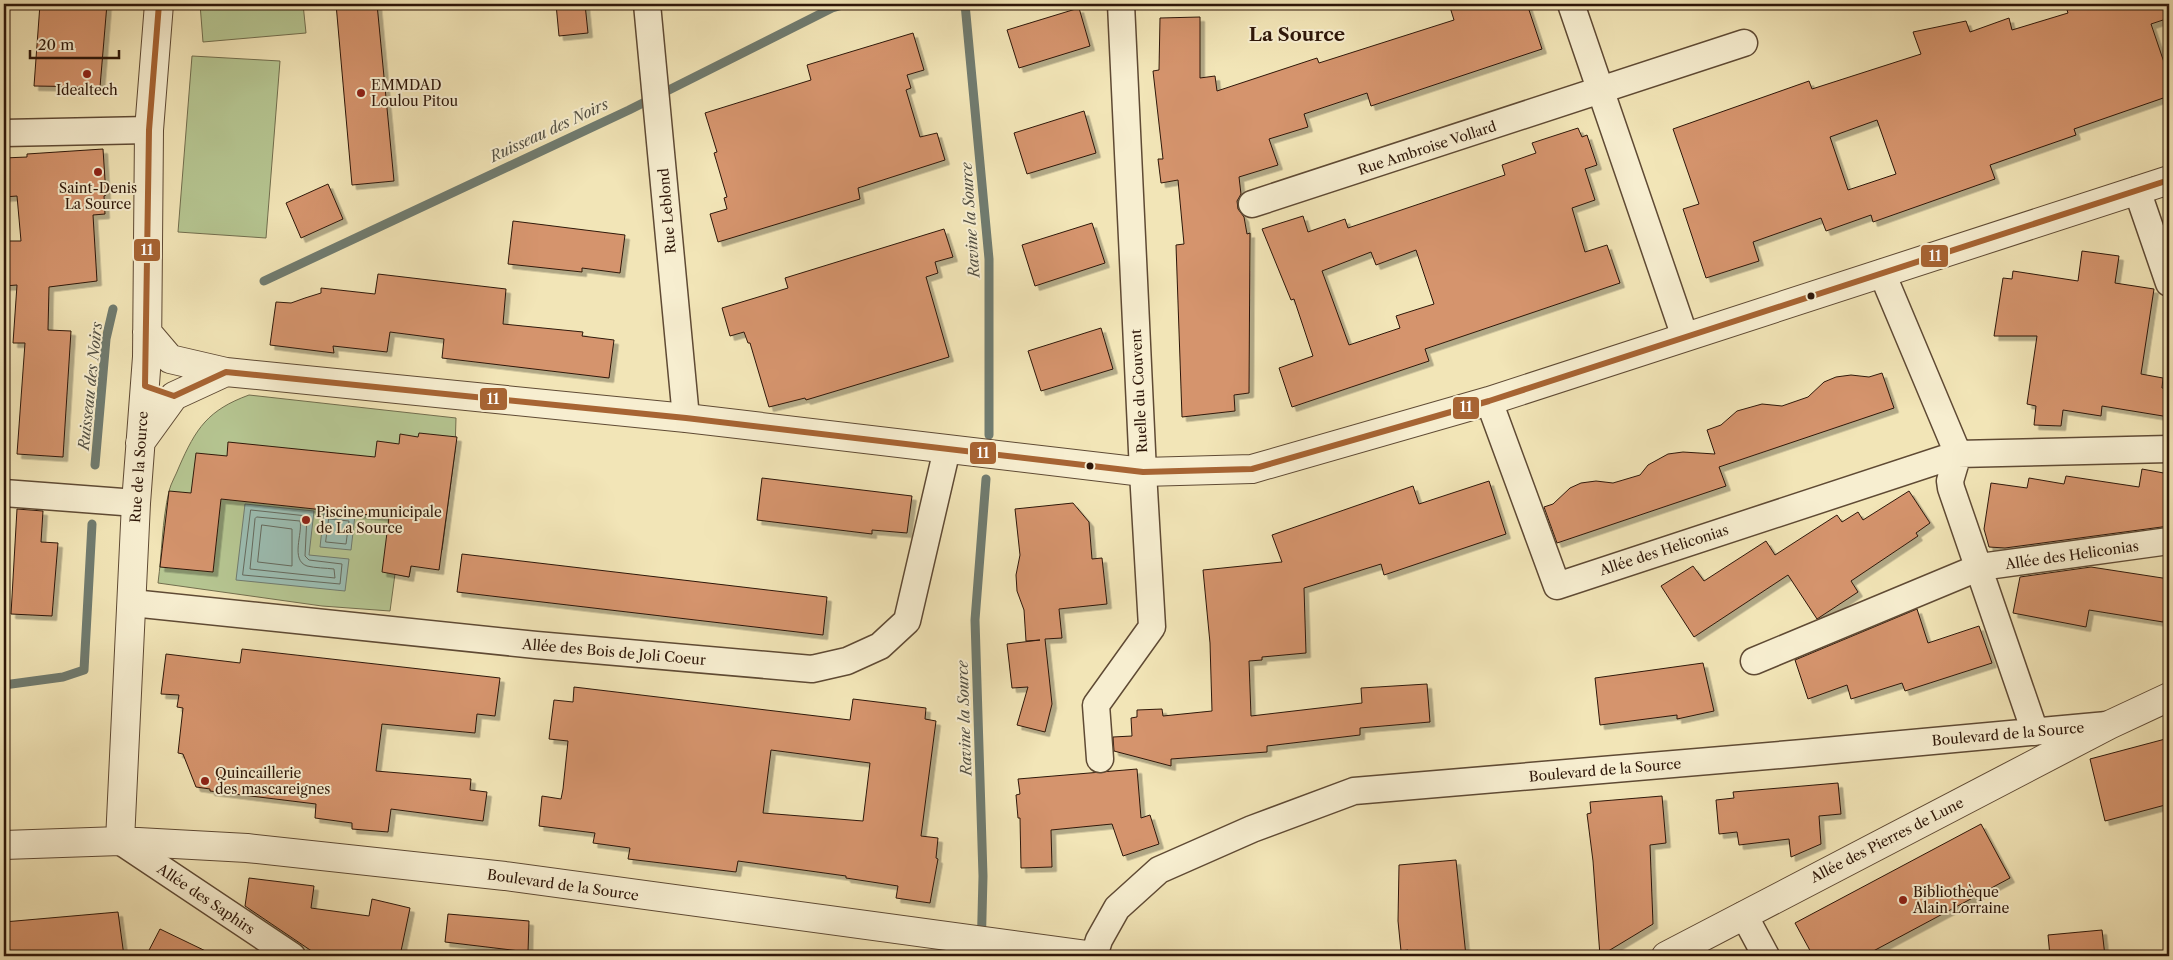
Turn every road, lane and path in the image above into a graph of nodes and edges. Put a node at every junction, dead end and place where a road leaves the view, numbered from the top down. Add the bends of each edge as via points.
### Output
1 (159, 4) edge
2 (647, 4) edge
3 (1121, 4) edge
4 (1571, 4) edge
5 (1744, 43) dead end
6 (1601, 91) junction
7 (150, 130) junction
8 (4, 133) edge
9 (2169, 180) edge
10 (2137, 190) junction
11 (1252, 204) dead end
12 (1882, 273) junction
13 (2169, 283) edge
14 (147, 332) junction
15 (1685, 337) junction
16 (226, 372) junction
17 (144, 386) junction
18 (174, 396) junction
19 (1489, 401) junction
20 (686, 418) junction
21 (140, 444) junction
22 (947, 449) junction
23 (2169, 449) edge
24 (1958, 454) junction
25 (1142, 472) junction
26 (4, 493) edge
27 (136, 503) junction
28 (2169, 541) edge
29 (1980, 567) junction
30 (132, 603) junction
31 (1754, 661) dead end
32 (2169, 697) edge
33 (2109, 725) junction
34 (2036, 732) junction
35 (1100, 759) dead end
36 (120, 841) junction
37 (4, 845) edge
38 (1744, 915) junction
39 (1016, 949) edge
40 (292, 956) edge
41 (1094, 956) edge
42 (1666, 956) edge
43 (1766, 956) edge

1 - 7 street, Rue de la Source
2 - 20 street, Rue Leblond
3 - 25 street, Ruelle du Couvent
4 - 6 street
5 - 6 street, Rue Ambroise Vollard
6 - 11 street, Rue Ambroise Vollard
6 - 15 street
7 - 8 street
7 - 14 street, Rue de la Source
9 - 10 street
10 - 12 street
10 - 13 street
12 - 15 street
12 - 24 street
14 - 16 street via 170,360
14 - 17 street, Rue de la Source
15 - 19 street
16 - 18 street
16 - 20 street
17 - 18 street
17 - 21 street, Rue de la Source
18 - 21 street
19 - 24 street, Allée des Heliconias via 1557,586
19 - 25 street via 1252,469
20 - 22 street
21 - 27 street, Rue de la Source
22 - 25 street
22 - 30 street, Allée des Bois de Joli Coeur via 907,620 880,646 847,661 812,669 536,645
23 - 24 street, Allée des Heliconias
24 - 29 street via 1951,488
25 - 35 street, Ruelle du Couvent via 1152,627 1096,705
26 - 27 street
27 - 30 street, Rue de la Source
28 - 29 street, Allée des Heliconias
29 - 31 street, Allée des Heliconias
29 - 34 street
30 - 36 street, Rue de la Source
32 - 33 street, Boulevard de la Source
33 - 34 street, Boulevard de la Source
33 - 38 street, Allée des Pierres de Lune
34 - 41 street, Boulevard de la Source via 1354,790 1252,829 1159,870 1117,908
36 - 37 street, Boulevard de la Source
36 - 39 street, Boulevard de la Source via 247,848 505,876
36 - 40 street, Allée des Saphirs
38 - 42 street, Allée des Pierres de Lune
38 - 43 street
39 - 41 street

